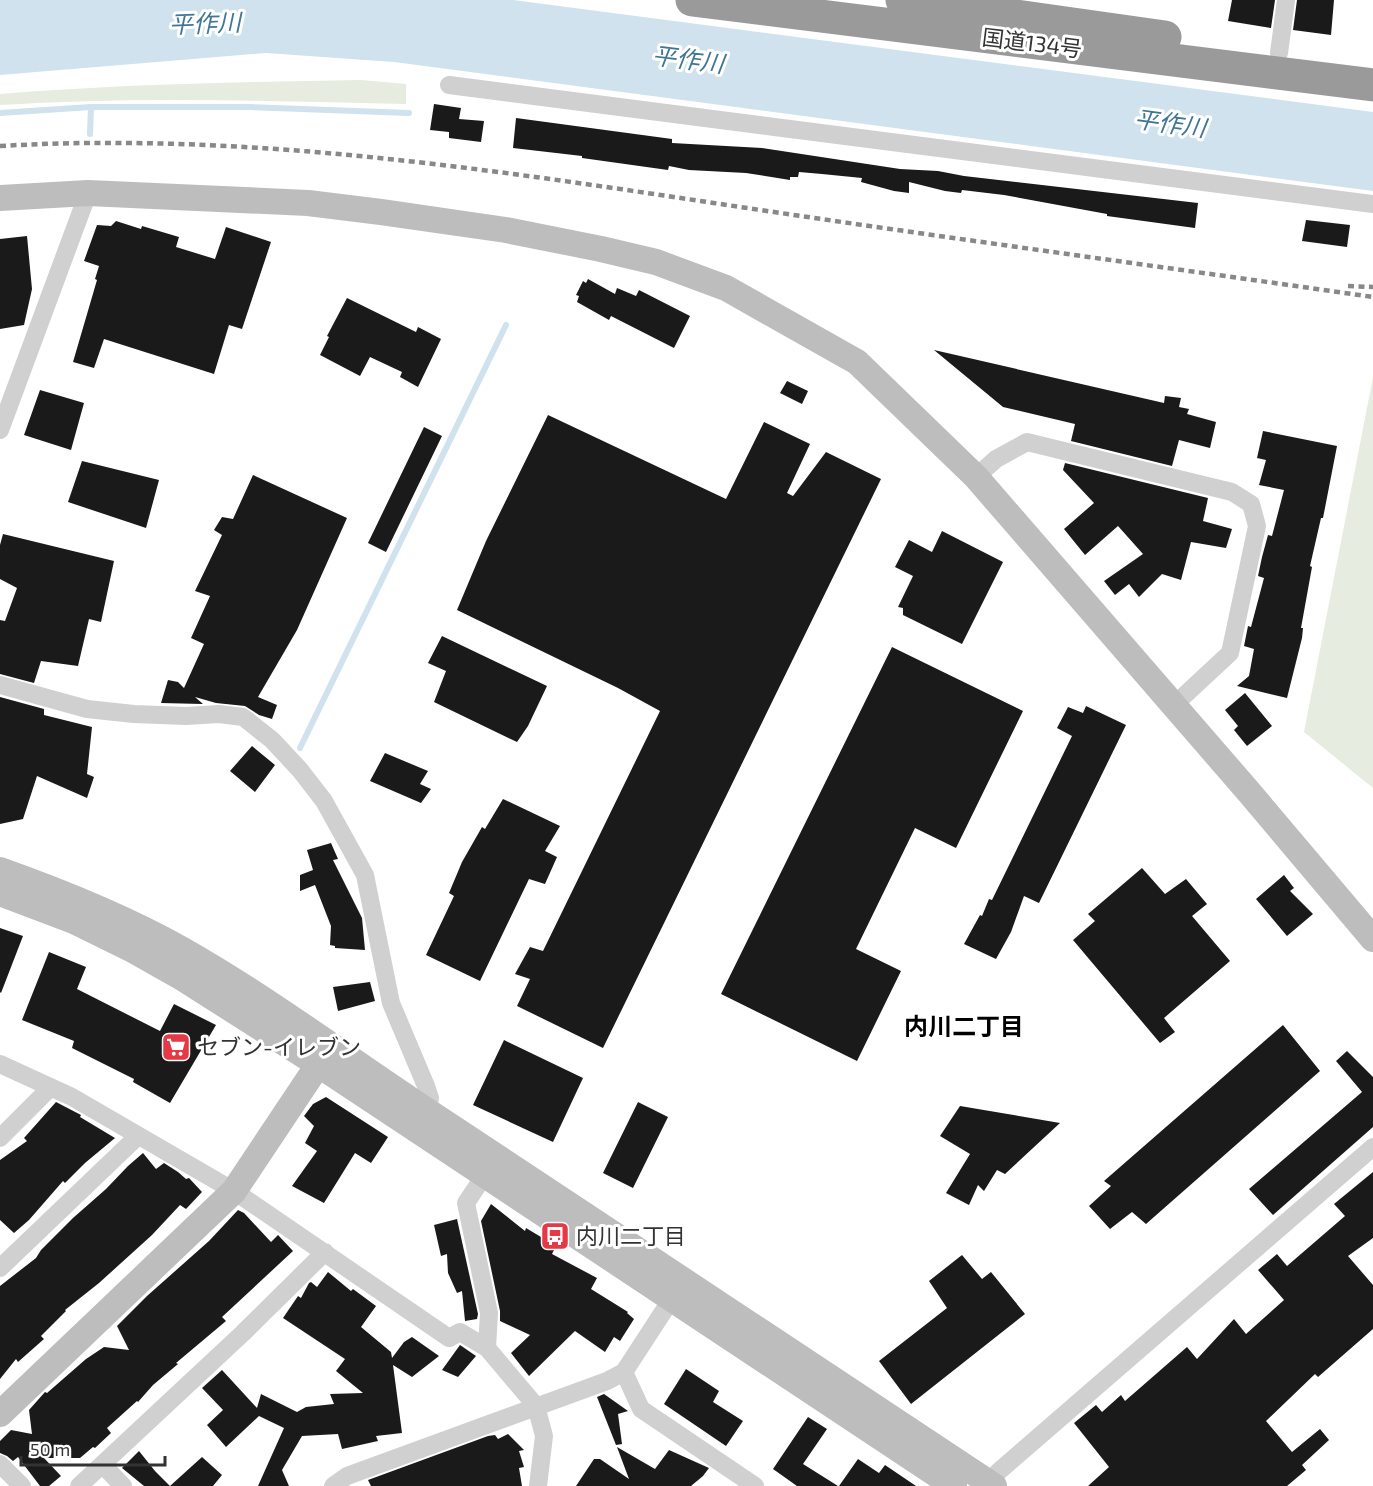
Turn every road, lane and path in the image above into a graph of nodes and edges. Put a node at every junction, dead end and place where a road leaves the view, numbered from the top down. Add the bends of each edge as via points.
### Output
1 (902, 0) edge
2 (1286, 0) edge
3 (707, 1) edge
4 (1042, 21) edge
5 (1279, 53) junction
6 (1373, 64) edge
7 (449, 85) dead end
8 (1373, 85) edge
9 (88, 193) junction
10 (0, 198) edge
11 (1373, 204) edge
12 (0, 430) edge
13 (976, 477) junction
14 (0, 685) edge
15 (1173, 706) junction
16 (0, 870) edge
17 (0, 893) edge
18 (1373, 939) edge
19 (325, 1055) junction
20 (0, 1064) edge
21 (51, 1087) junction
22 (427, 1111) junction
23 (138, 1136) junction
24 (0, 1138) edge
25 (1373, 1147) edge
26 (490, 1165) junction
27 (234, 1191) junction
28 (325, 1252) junction
29 (0, 1268) edge
30 (677, 1289) junction
31 (487, 1348) junction
32 (624, 1372) junction
33 (536, 1406) junction
34 (0, 1414) edge
35 (0, 1464) edge
36 (104, 1465) junction
37 (990, 1485) edge
38 (22, 1486) edge
39 (79, 1486) edge
40 (123, 1486) edge
41 (333, 1486) edge
42 (538, 1486) edge
43 (755, 1486) edge
44 (954, 1486) edge

1 - 4 highway, 国道134号
2 - 5 street
3 - 4 highway, 国道134号
4 - 5 highway, 国道134号
4 - 8 highway, 国道134号
5 - 6 highway, 国道134号
7 - 11 street
9 - 10 street
9 - 12 street
9 - 13 street via 319,205 506,230 656,262 726,288 857,362
13 - 15 street
13 - 15 street via 996,459 1028,442 1232,492 1251,504 1257,526 1230,653
14 - 22 street via 87,709 243,717 272,740 324,801 364,875 391,1002 430,1098
15 - 18 street
16 - 19 street via 88,904 181,949 248,989
17 - 19 street via 74,921 131,949
19 - 22 street
19 - 26 street
19 - 27 street
20 - 21 street
21 - 23 street
21 - 24 street
22 - 26 street
23 - 27 street
23 - 29 street
25 - 37 street via 998,1472
26 - 30 street
26 - 31 street via 466,1203 489,1313
27 - 28 street
27 - 34 street
28 - 31 street via 449,1338 460,1332
28 - 36 street
30 - 32 street
30 - 37 street
30 - 44 street
31 - 33 street
32 - 33 street
32 - 43 street via 641,1409
33 - 41 street via 347,1476
33 - 42 street via 544,1436
35 - 38 street
36 - 39 street
36 - 40 street

